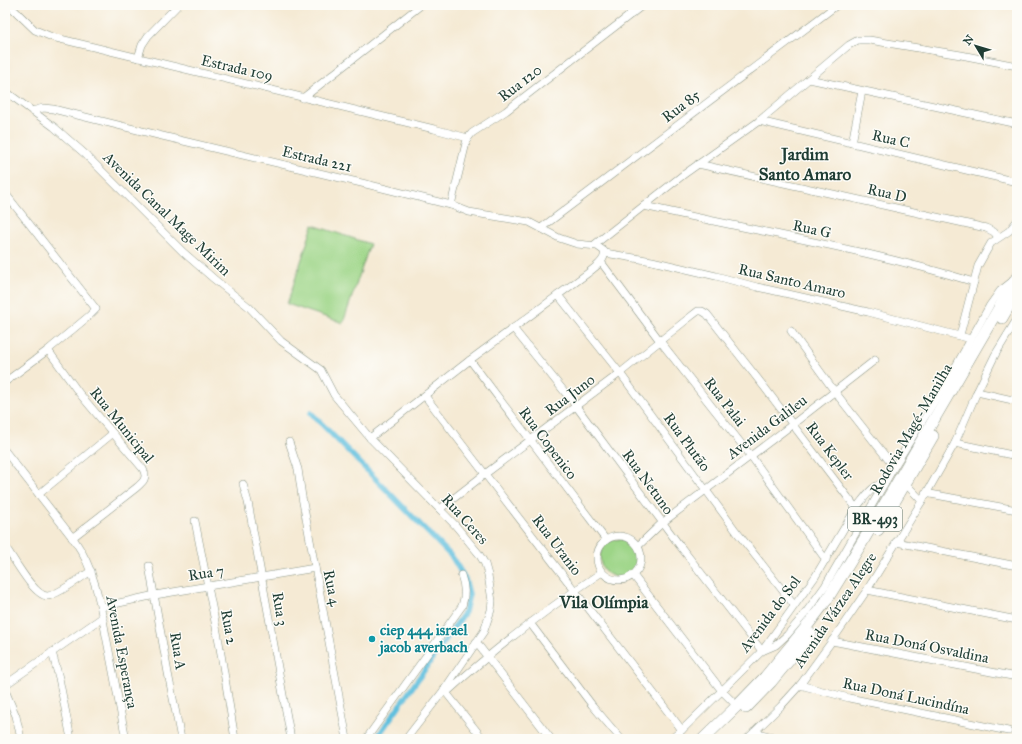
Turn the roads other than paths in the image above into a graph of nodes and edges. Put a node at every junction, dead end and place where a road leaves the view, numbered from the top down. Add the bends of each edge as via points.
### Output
1 (9, 5) edge
2 (178, 5) edge
3 (421, 5) edge
4 (626, 5) edge
5 (643, 5) edge
6 (837, 5) edge
7 (632, 14) junction
8 (138, 58) junction
9 (1017, 66) edge
10 (809, 79) junction
11 (5, 91) edge
12 (862, 91) junction
13 (303, 98) junction
14 (32, 111) junction
15 (758, 121) junction
16 (1017, 124) edge
17 (468, 138) junction
18 (852, 143) junction
19 (698, 164) junction
20 (1017, 182) edge
21 (5, 193) edge
22 (451, 205) junction
23 (644, 206) junction
24 (1017, 221) edge
25 (541, 228) junction
26 (998, 237) junction
27 (594, 245) junction
28 (605, 253) junction
29 (601, 262) junction
30 (1016, 278) edge
31 (974, 282) junction
32 (1017, 292) edge
33 (558, 295) junction
34 (1017, 319) edge
35 (713, 322) joint
36 (513, 328) junction
37 (791, 331) dead end
38 (960, 335) junction
39 (971, 339) junction
40 (660, 341) junction
41 (48, 350) junction
42 (470, 360) junction
43 (875, 360) dead end
44 (620, 373) junction
45 (324, 375) joint
46 (5, 382) edge
47 (835, 392) junction
48 (977, 392) junction
49 (425, 396) junction
50 (1017, 401) edge
51 (576, 406) junction
52 (793, 424) junction
53 (112, 434) junction
54 (370, 438) junction
55 (530, 441) junction
56 (289, 442) dead end
57 (955, 443) junction
58 (5, 451) edge
59 (751, 456) junction
60 (1017, 456) edge
61 (894, 467) junction
62 (485, 474) junction
63 (885, 483) junction
64 (905, 483) junction
65 (243, 484) dead end
66 (706, 490) junction
67 (925, 493) junction
68 (39, 494) junction
69 (922, 501) junction
70 (856, 508) junction
71 (440, 509) junction
72 (1017, 510) edge
73 (195, 521) dead end
74 (662, 523) junction
75 (72, 538) junction
76 (606, 540) junction
77 (896, 542) junction
78 (5, 546) edge
79 (638, 546) junction
80 (826, 560) junction
81 (149, 566) dead end
82 (1017, 566) edge
83 (315, 568) junction
84 (91, 571) junction
85 (602, 572) junction
86 (461, 575) dead end
87 (633, 575) junction
88 (262, 577) junction
89 (208, 586) junction
90 (867, 590) junction
91 (575, 591) junction
92 (155, 595) junction
93 (794, 605) junction
94 (101, 607) junction
95 (103, 617) junction
96 (1017, 620) edge
97 (530, 623) junction
98 (832, 641) junction
99 (476, 642) junction
100 (762, 651) junction
101 (52, 652) junction
102 (487, 656) junction
103 (1017, 677) edge
104 (5, 685) edge
105 (800, 685) junction
106 (5, 690) edge
107 (445, 691) junction
108 (722, 691) junction
109 (737, 706) junction
110 (682, 730) junction
111 (1008, 731) dead end
112 (754, 732) junction
113 (409, 738) edge
114 (21, 739) edge
115 (72, 739) edge
116 (126, 739) edge
117 (181, 739) edge
118 (235, 739) edge
119 (291, 739) edge
120 (347, 739) edge
121 (366, 739) edge
122 (483, 739) edge
123 (552, 739) edge
124 (621, 739) edge
125 (671, 739) edge
126 (703, 739) edge
127 (714, 739) edge
128 (747, 739) edge
129 (781, 739) edge

1 - 8 street, Estrada 109 via 42,34
2 - 8 street via 148,36
3 - 13 street
4 - 7 street
5 - 7 street, Rua 120
6 - 25 street, Rua 85
7 - 17 street, Rua 120
8 - 13 street, Estrada 109
9 - 10 street via 863,39 853,42
10 - 12 street
10 - 15 street
11 - 14 street, Avenida Canal Mage Mirim
12 - 16 street
12 - 18 street
13 - 17 street, Estrada 109
14 - 22 street, Estrada 221 via 53,109
14 - 45 street, Avenida Canal Mage Mirim via 85,154 183,252 249,307 281,341 319,368
15 - 18 street, Rua C
15 - 19 street
17 - 22 street
18 - 20 street, Rua C
19 - 23 street
19 - 26 street, Rua D via 986,228
21 - 41 street via 96,309
22 - 25 street, Estrada 221 via 469,212 524,220
23 - 27 street
23 - 31 street, Rua G via 878,256
24 - 26 street via 1009,231
25 - 27 street, Estrada 221 via 563,240
26 - 31 street via 982,257
27 - 28 street
28 - 29 street
28 - 38 street, Rua Santo Amaro via 652,261
29 - 33 street
29 - 40 street, Rua Palai
30 - 39 street via 996,295
30 - 109 highway, Rodovia Magé-Manilha / BR-493 via 826,601 792,646
31 - 38 street
32 - 64 highway, Rodovia Magé-Manilha / BR-493
33 - 36 street
33 - 44 street, Rua Plutão
34 - 48 street, Avenida Várzea Alegre
35 - 40 street, Rua Juno via 704,312 698,311
35 - 52 street, Rua Kepler
36 - 42 street
36 - 51 street, Rua Netuno
37 - 47 street
38 - 39 street, Rua Santo Amaro
39 - 61 street
40 - 44 street, Rua Juno
40 - 59 street, Rua Palai
41 - 46 street
41 - 53 street, Rua Municipal
42 - 49 street
42 - 55 street, Rua Copenico
43 - 47 street, Avenida Galileu
44 - 51 street, Rua Juno
44 - 66 street, Rua Plutão
45 - 54 street, Rua Ceres via 334,395
47 - 52 street, Avenida Galileu
47 - 61 street
48 - 50 street
48 - 57 street, Avenida Várzea Alegre
49 - 54 street
49 - 62 street, Rua Uranio
51 - 55 street, Rua Juno
51 - 74 street, Rua Netuno
52 - 59 street, Avenida Galileu
52 - 70 street, Rua Kepler
53 - 68 street
53 - 75 street, Rua Municipal via 142,469 145,479
54 - 71 street, Rua Ceres
55 - 62 street, Rua Juno
55 - 76 street, Rua Copenico
56 - 83 street, Rua 4 via 298,469
57 - 60 street
57 - 67 street, Avenida Várzea Alegre
58 - 68 street
59 - 66 street, Avenida Galileu
59 - 80 street, Rua Palai
61 - 63 street
62 - 71 street, Rua Juno
62 - 91 street, Rua Uranio
63 - 70 street, Rua Kepler via 874,487
63 - 100 street via 815,600 781,641
64 - 69 street
64 - 127 highway, Rodovia Magé-Manilha / BR-493 via 853,573 798,651 743,712
65 - 88 street, Rua 3
66 - 74 street, Avenida Galileu
66 - 93 street, Rua Plutão
67 - 69 street, Avenida Várzea Alegre
67 - 72 street
68 - 75 street
69 - 77 street, Avenida Várzea Alegre
70 - 80 street, Avenida do Sol
71 - 99 street, Rua Ceres via 473,545 485,564 488,575 491,610 484,631
73 - 89 street, Rua 2
74 - 79 street, Avenida Galileu
74 - 100 street, Rua Netuno
75 - 84 street
76 - 79 street via 621,536
76 - 85 street via 597,557
77 - 82 street
77 - 90 street, Avenida Várzea Alegre
78 - 84 street via 34,588 44,595 60,591
79 - 87 street via 641,561
80 - 93 street, Avenida do Sol
81 - 92 street, Rua A
83 - 88 street, Rua 7
83 - 120 street, Rua 4
84 - 94 street, Avenida Esperança
85 - 87 street via 608,578 617,580
85 - 91 street
86 - 121 street via 465,594 462,606
87 - 108 street
88 - 89 street, Rua 7
88 - 119 street, Rua 3
89 - 92 street, Rua 7
89 - 118 street, Rua 2
90 - 96 street
90 - 98 street, Avenida Várzea Alegre
91 - 97 street
91 - 110 street, Rua Uranio
92 - 94 street, Rua 7
92 - 117 street, Rua A
93 - 100 street, Avenida do Sol
94 - 95 street, Avenida Esperança
95 - 101 street
95 - 116 street, Avenida Esperança
97 - 102 street
97 - 124 street
98 - 103 street, Rua Doná Osvaldina
98 - 105 street, Avenida Várzea Alegre
99 - 102 street
99 - 107 street, Rua Ceres
100 - 108 street, Avenida do Sol
101 - 104 street
101 - 115 street
102 - 107 street
102 - 123 street
105 - 111 street, Rua Doná Lucindína via 849,698
105 - 112 street, Avenida Várzea Alegre
106 - 114 street via 16,716
107 - 113 street, Rua Ceres
107 - 122 street
108 - 109 street
108 - 110 street, Avenida do Sol
109 - 126 highway, Rodovia Magé-Manilha / BR-493
110 - 125 street, Avenida do Sol
112 - 128 street, Avenida Várzea Alegre
112 - 129 street

